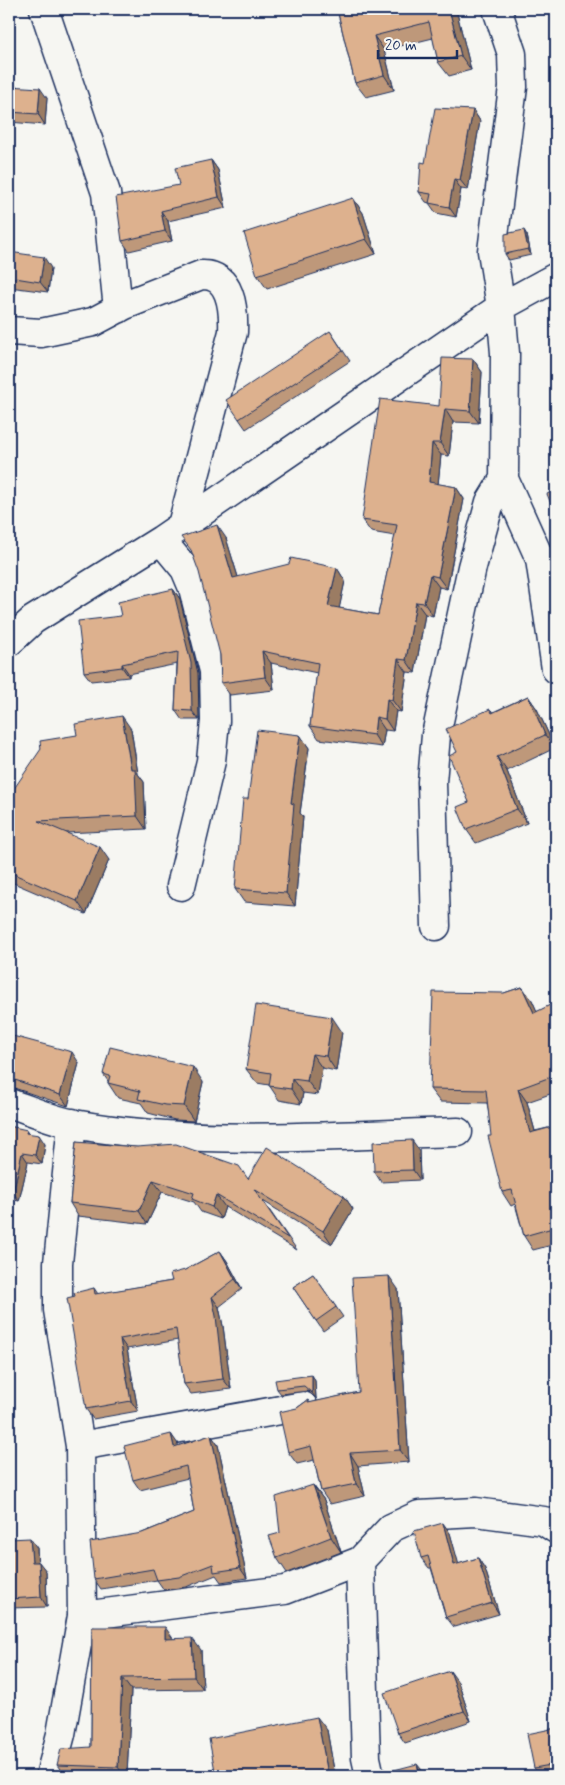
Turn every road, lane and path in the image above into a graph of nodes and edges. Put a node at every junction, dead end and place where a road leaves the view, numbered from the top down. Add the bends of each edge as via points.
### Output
1 (44, 9) edge
2 (497, 9) edge
3 (556, 277) edge
4 (501, 307) junction
5 (118, 309) junction
6 (9, 331) edge
7 (504, 479) junction
8 (171, 533) junction
9 (9, 642) edge
10 (556, 669) edge
11 (181, 886) dead end
12 (436, 926) dead end
13 (9, 1103) edge
14 (72, 1123) junction
15 (458, 1132) dead end
16 (303, 1406) edge
17 (80, 1446) junction
18 (556, 1529) edge
19 (360, 1560) junction
20 (82, 1616) junction
21 (50, 1776) edge
22 (370, 1776) edge

1 - 5 street via 106,193
2 - 4 street via 512,54 512,87 492,251
3 - 4 street
4 - 7 street via 505,353
4 - 8 street
5 - 6 street via 93,322 57,330 41,333
5 - 8 street via 201,275 211,274 229,291 234,313 233,332
7 - 10 street via 540,559
7 - 12 street via 490,502 472,567 436,735 432,782
8 - 9 street via 34,620
8 - 11 street via 193,588 214,671 215,721 211,761
13 - 14 street
14 - 15 street via 151,1135 236,1137
14 - 17 street via 58,1263 58,1310
16 - 17 street
17 - 20 street
18 - 19 street via 544,1521 476,1512 419,1515 391,1528
19 - 20 street via 285,1590
19 - 22 street via 366,1758
20 - 21 street via 61,1734

